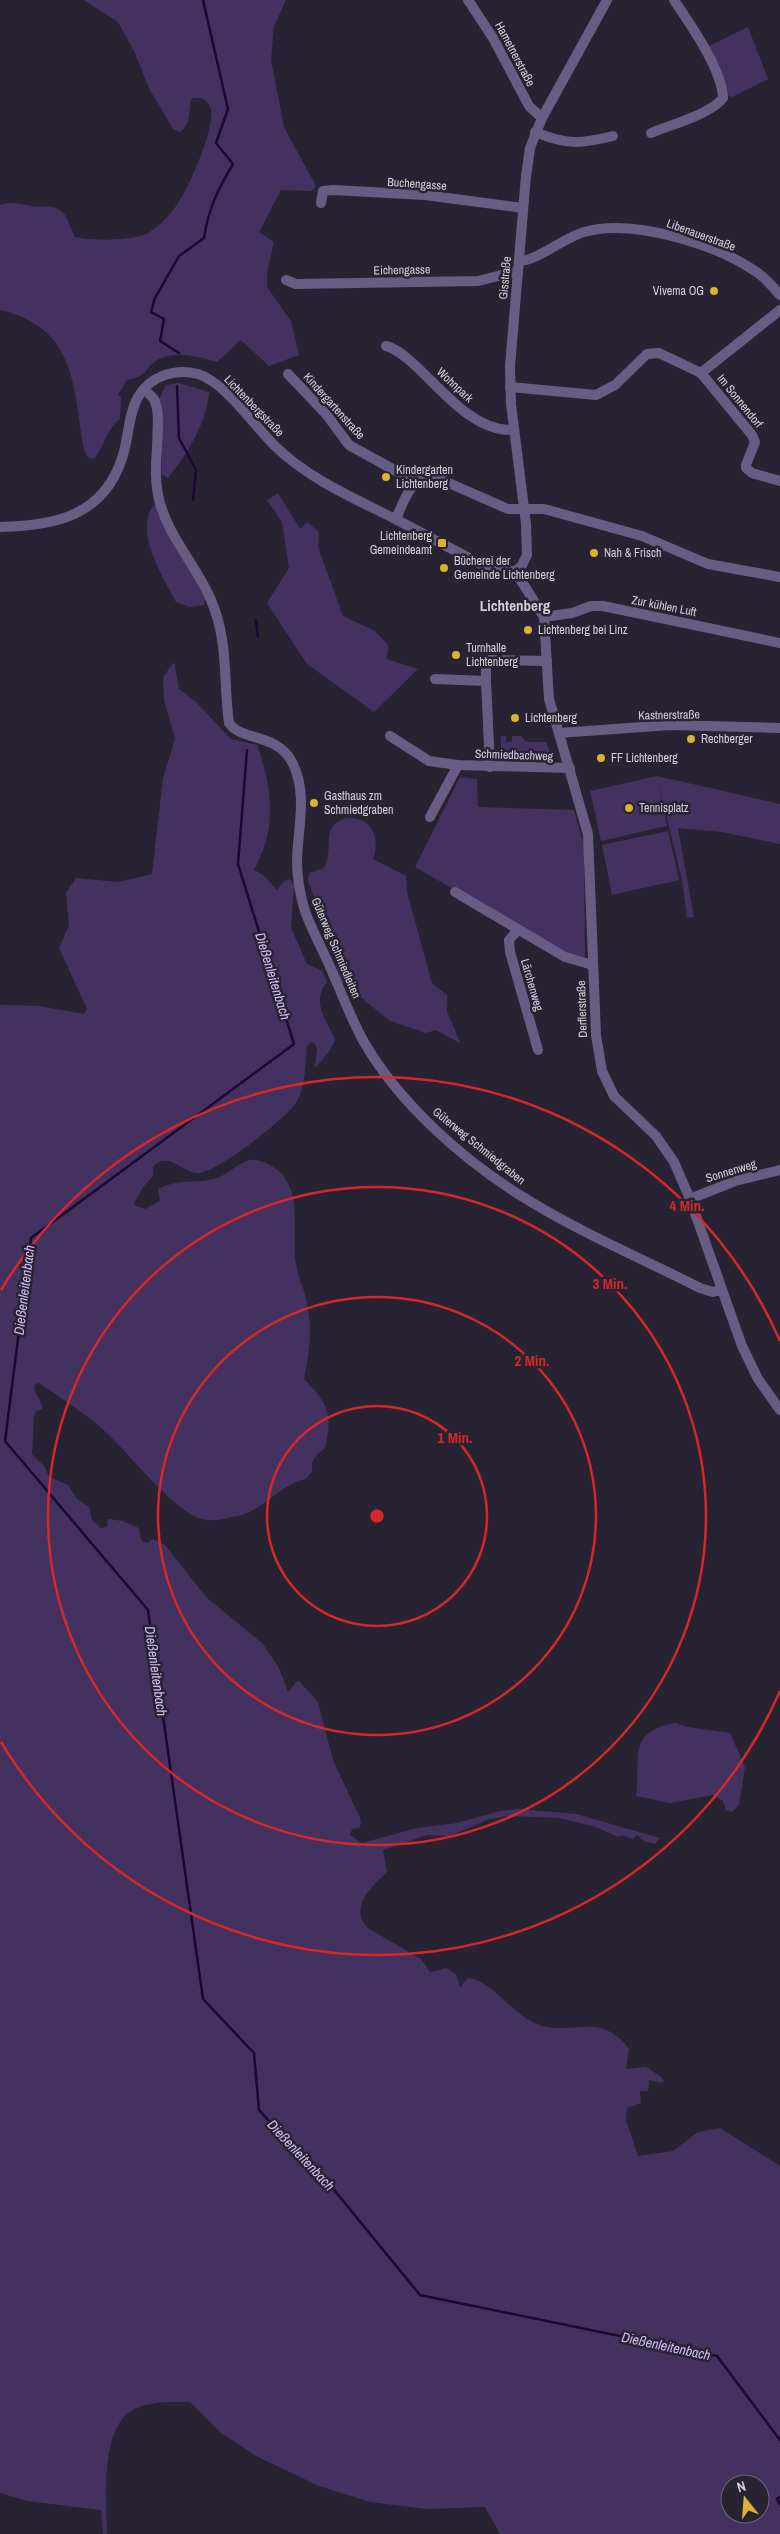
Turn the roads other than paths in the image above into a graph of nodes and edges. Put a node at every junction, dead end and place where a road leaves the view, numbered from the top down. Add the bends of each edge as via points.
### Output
1 (468, 0) edge
2 (607, 0) edge
3 (674, 0) edge
4 (542, 118) junction
5 (535, 132) junction
6 (651, 133) dead end
7 (613, 136) dead end
8 (321, 203) dead end
9 (523, 208) junction
10 (518, 266) junction
11 (286, 280) dead end
12 (780, 295) edge
13 (780, 310) edge
14 (386, 346) dead end
15 (701, 373) junction
16 (288, 374) dead end
17 (510, 388) junction
18 (144, 389) junction
19 (514, 430) junction
20 (780, 481) edge
21 (416, 482) junction
22 (524, 508) junction
23 (396, 519) junction
24 (0, 527) edge
25 (515, 571) junction
26 (780, 577) edge
27 (544, 617) junction
28 (780, 642) edge
29 (547, 661) junction
30 (435, 679) dead end
31 (486, 681) junction
32 (780, 728) edge
33 (559, 733) junction
34 (390, 736) dead end
35 (458, 765) junction
36 (490, 767) junction
37 (570, 768) junction
38 (430, 817) dead end
39 (455, 892) dead end
40 (518, 930) junction
41 (593, 965) junction
42 (359, 1033) joint
43 (538, 1050) dead end
44 (780, 1170) edge
45 (690, 1199) junction
46 (721, 1290) junction
47 (780, 1410) edge

1 - 4 street, Hametnerstraße via 493,38 529,106
2 - 4 street, Gisstraße
3 - 6 street via 704,46 723,98 705,110
4 - 5 street, Gisstraße
5 - 7 street via 570,143
5 - 9 street, Gisstraße via 527,163
8 - 9 street, Buchengasse via 322,190 333,190 425,195
9 - 10 street, Gisstraße
10 - 11 street, Eichengasse via 478,281 296,284
10 - 12 street, Libenauerstraße via 566,238 585,231 626,227 669,235 715,251 756,271
10 - 17 street, Gisstraße
13 - 15 street
14 - 19 street, Wohnpark via 411,362 473,418 503,430
15 - 17 street, Im Sonnendorf via 656,353 647,354 616,385 596,395
15 - 20 street, Im Sonnendorf via 754,439 746,468 752,473
16 - 21 street, Kindergartenstraße via 326,414 349,445
17 - 19 street, Gisstraße
18 - 23 street, Lichtenbergstraße via 169,374 183,372 205,377 224,392 266,438 302,468 336,490
18 - 24 street via 134,407 121,463 97,500 77,514 53,523
18 - 42 street, Güterweg Schmiedleiten via 154,399 158,414 156,475 160,503 173,534 208,593 223,638 229,723 236,730 277,745 292,763 301,799 297,862 301,897
19 - 22 street, Gisstraße
21 - 22 street via 433,476 508,509
21 - 23 street
22 - 25 street, Gisstraße via 527,555
22 - 26 street via 544,508 642,536 708,564
23 - 25 street, Lichtenbergstraße via 495,571
25 - 27 street, Derflerstraße
27 - 28 street, Zur kühlen Luft via 603,606
27 - 29 street, Derflerstraße
29 - 31 street via 488,660
29 - 33 street, Derflerstraße via 549,699
30 - 31 street
31 - 36 street
32 - 33 street, Kastnerstraße via 670,725
33 - 37 street, Derflerstraße
34 - 35 street, Schmiedbachweg via 429,761
35 - 36 street, Schmiedbachweg
35 - 38 street, Schmiedbachweg
36 - 37 street, Schmiedbachweg
37 - 41 street, Derflerstraße via 589,842
39 - 40 street, Lärchenweg
40 - 41 street, Lärchenweg via 565,957
40 - 43 street, Lärchenweg via 509,940 510,952
41 - 45 street, Derflerstraße via 596,1045 604,1078 618,1102 656,1136 669,1153
42 - 46 street, Güterweg Schmiedgraben via 382,1070 413,1108 505,1186 534,1204 700,1288 713,1292
44 - 45 street, Sonnenweg via 735,1181
45 - 46 street, Derflerstraße
46 - 47 street, Derflerstraße via 748,1361

